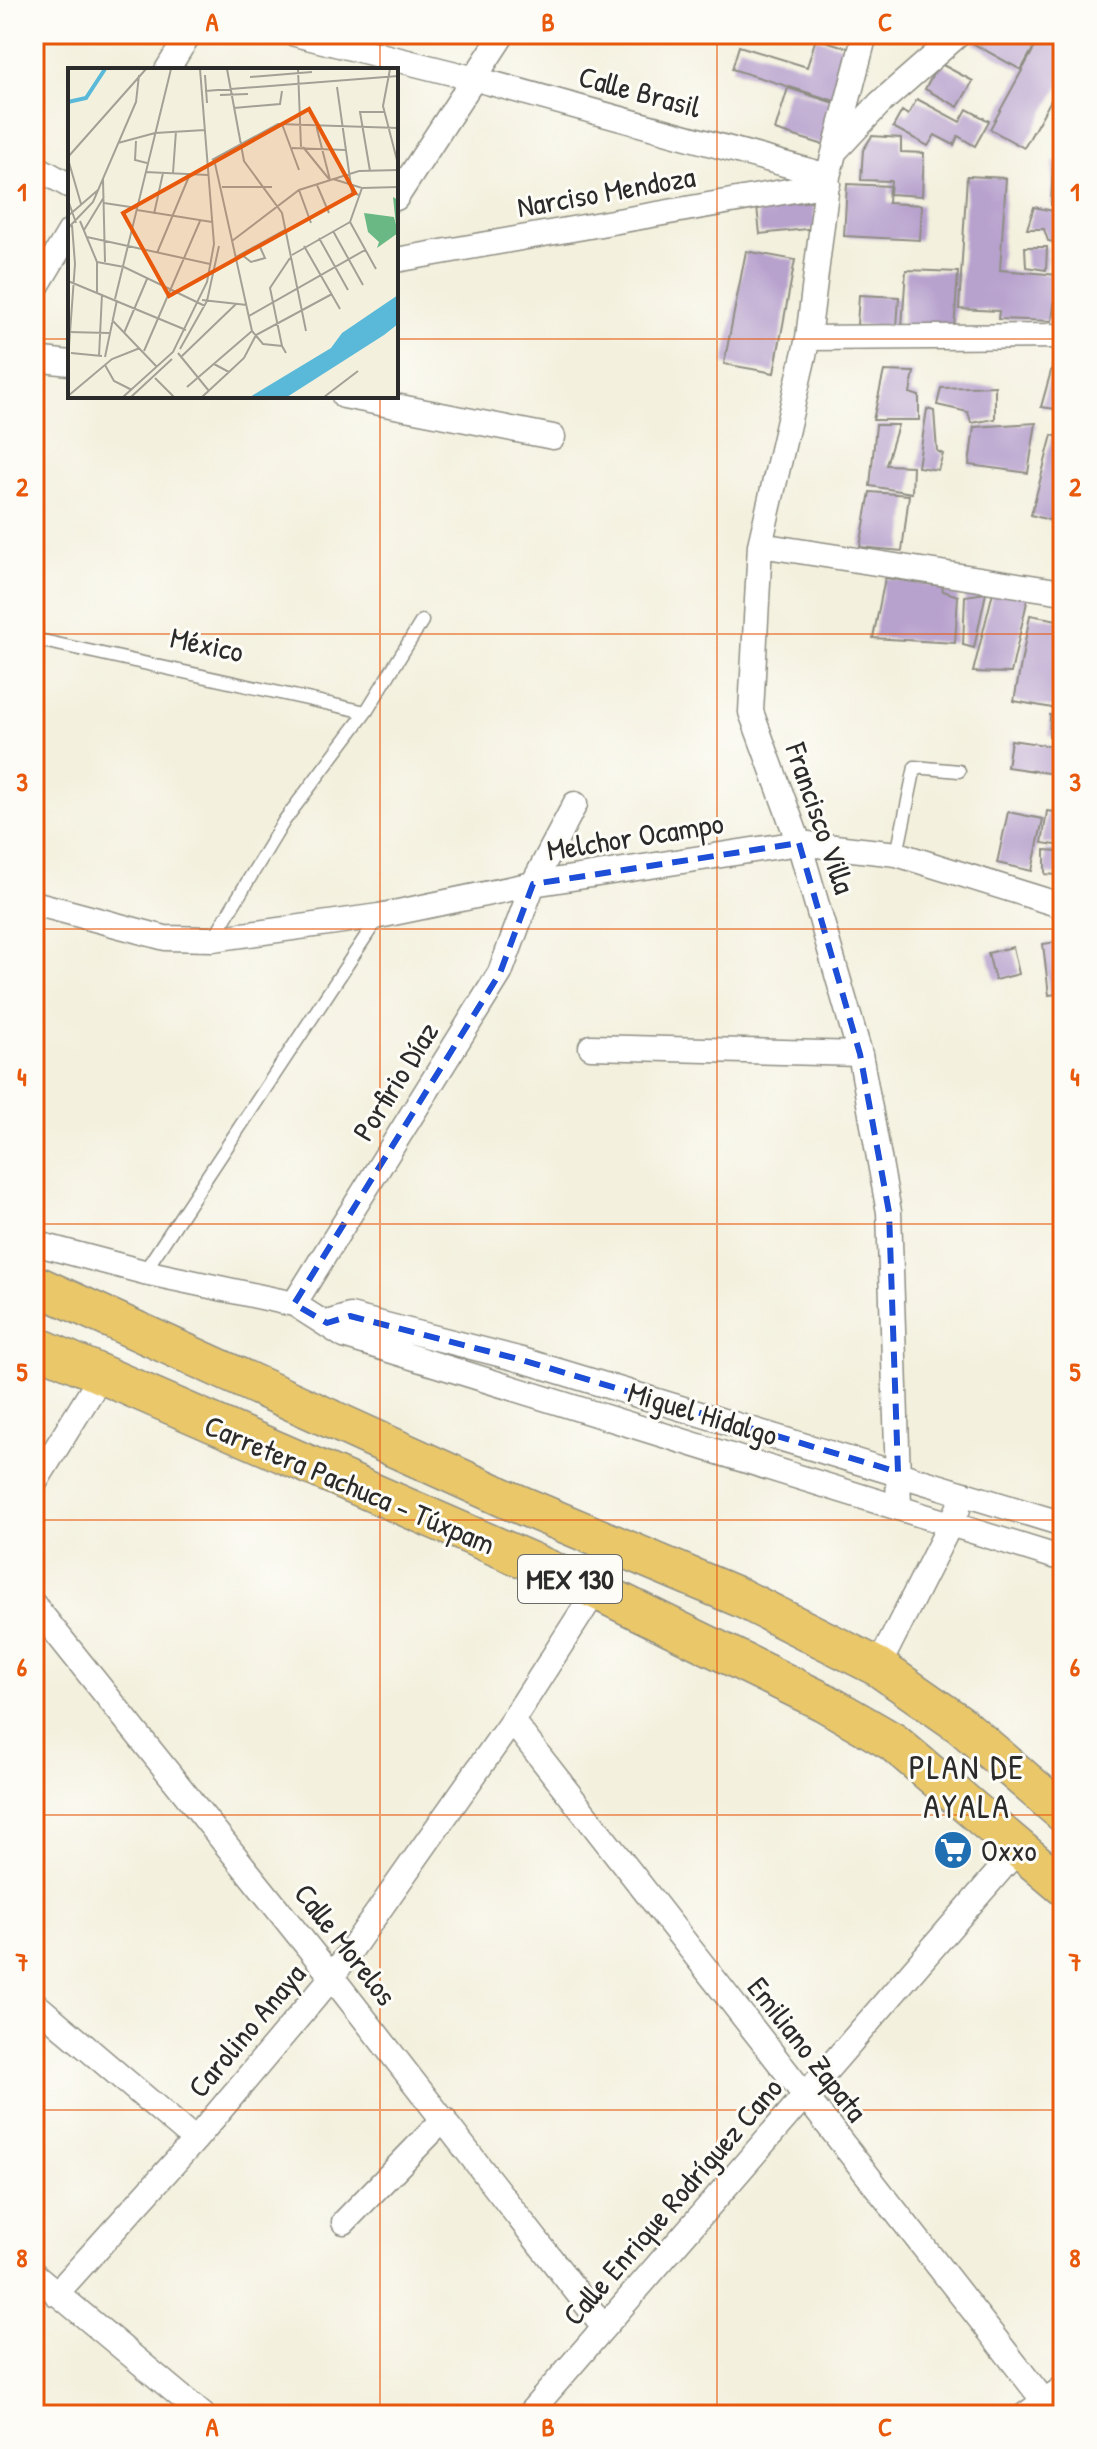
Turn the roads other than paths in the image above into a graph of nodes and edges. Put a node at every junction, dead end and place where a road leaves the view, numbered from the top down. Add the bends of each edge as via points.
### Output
1 (189, 34) edge
2 (295, 34) edge
3 (503, 34) edge
4 (865, 34) edge
5 (959, 34) edge
6 (168, 68) edge
7 (476, 79) junction
8 (835, 150) junction
9 (34, 166) edge
10 (828, 180) junction
11 (68, 185) edge
12 (398, 195) edge
13 (68, 234) edge
14 (398, 260) edge
15 (34, 291) edge
16 (1063, 336) edge
17 (808, 338) junction
18 (34, 359) edge
19 (68, 363) edge
20 (354, 398) edge
21 (553, 437) dead end
22 (760, 545) junction
23 (1063, 592) edge
24 (422, 621) dead end
25 (34, 639) edge
26 (366, 712) junction
27 (959, 771) dead end
28 (575, 804) dead end
29 (799, 843) junction
30 (897, 854) junction
31 (533, 884) junction
32 (34, 903) edge
33 (1063, 906) edge
34 (379, 916) junction
35 (213, 939) junction
36 (591, 1047) dead end
37 (860, 1054) junction
38 (34, 1243) edge
39 (144, 1272) junction
40 (34, 1284) edge
41 (294, 1304) junction
42 (327, 1323) junction
43 (34, 1345) edge
44 (557, 1371) junction
45 (101, 1376) junction
46 (548, 1399) junction
47 (898, 1472) junction
48 (34, 1484) edge
49 (963, 1493) junction
50 (899, 1506) junction
51 (953, 1524) junction
52 (1063, 1524) edge
53 (1063, 1559) edge
54 (596, 1590) junction
55 (34, 1605) edge
56 (878, 1667) junction
57 (512, 1721) junction
58 (1063, 1813) edge
59 (1020, 1847) junction
60 (1063, 1886) edge
61 (332, 1977) junction
62 (34, 2003) edge
63 (805, 2098) junction
64 (444, 2119) junction
65 (195, 2140) junction
66 (344, 2222) dead end
67 (41, 2285) edge
68 (604, 2327) junction
69 (1047, 2405) edge
70 (203, 2415) edge
71 (528, 2415) edge

1 - 6 street
2 - 7 street, Calle Brasil
3 - 7 street
4 - 8 street, Francisco Villa
5 - 8 street, Francisco Villa
7 - 10 street, Calle Brasil
7 - 12 street
8 - 10 street, Francisco Villa
9 - 11 street
10 - 14 street, Narciso Mendoza
10 - 17 street, Francisco Villa
13 - 15 street
16 - 17 street
17 - 22 street, Francisco Villa
18 - 19 street
20 - 21 street
22 - 23 street
22 - 29 street, Francisco Villa via 751,712
24 - 26 lane
25 - 26 lane, México
26 - 35 lane via 284,821
27 - 30 lane via 915,767
28 - 31 street, Porfirio Díaz
29 - 30 street, Melchor Ocampo
29 - 31 street, Melchor Ocampo
29 - 37 street, Francisco Villa
30 - 33 street, Melchor Ocampo
31 - 34 street, Melchor Ocampo
31 - 41 street, Porfirio Díaz via 500,973
32 - 35 street, Melchor Ocampo via 165,938
34 - 35 street, Melchor Ocampo
34 - 39 lane
36 - 37 street
37 - 47 street, Francisco Villa via 889,1212
38 - 39 street, Miguel Hidalgo
39 - 41 street, Miguel Hidalgo
40 - 56 main road, Carretera Pachuca - Túxpam / MEX 130 via 509,1500 741,1598
41 - 42 street, Miguel Hidalgo
42 - 44 street, Miguel Hidalgo via 350,1316
42 - 46 street, Miguel Hidalgo via 344,1336
43 - 45 main road, Carretera Pachuca - Túxpam / MEX 130
44 - 46 street
44 - 47 street, Miguel Hidalgo
45 - 48 street
45 - 54 main road, Carretera Pachuca - Túxpam / MEX 130
46 - 50 street, Miguel Hidalgo
47 - 49 street, Miguel Hidalgo
47 - 50 street, Francisco Villa
49 - 51 street
49 - 52 street, Miguel Hidalgo
50 - 51 street, Miguel Hidalgo
51 - 53 street, Miguel Hidalgo
51 - 56 street
54 - 57 street, Carolino Anaya
54 - 59 main road, Carretera Pachuca - Túxpam / MEX 130 via 824,1702 893,1742
55 - 61 street, Calle Morelos
56 - 58 main road, Carretera Pachuca - Túxpam / MEX 130 via 961,1725
57 - 61 street, Carolino Anaya
57 - 63 street, Emiliano Zapata
59 - 60 main road, Carretera Pachuca - Túxpam / MEX 130
59 - 63 street, Calle Enrique Rodríguez Cano
61 - 64 street, Calle Morelos
61 - 65 street, Carolino Anaya
62 - 65 street
63 - 68 street, Calle Enrique Rodríguez Cano
63 - 69 street, Emiliano Zapata
64 - 66 street
64 - 68 street, Calle Morelos
65 - 67 street, Carolino Anaya
67 - 70 street
68 - 71 street, Calle Enrique Rodríguez Cano

